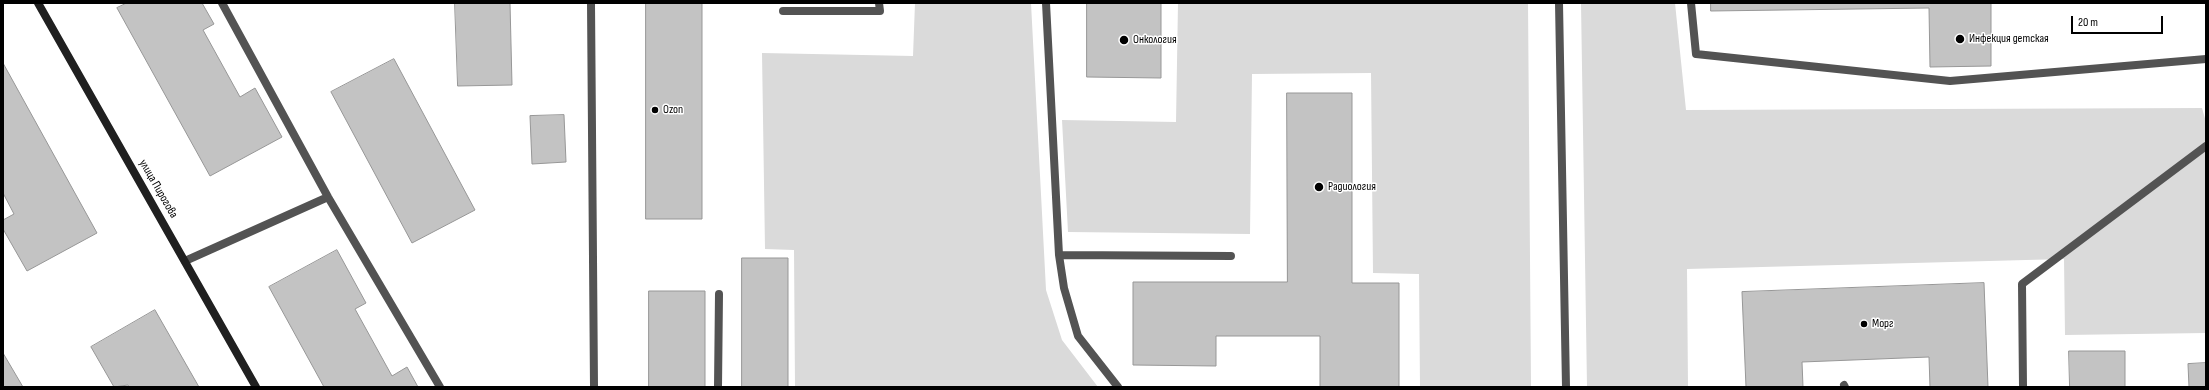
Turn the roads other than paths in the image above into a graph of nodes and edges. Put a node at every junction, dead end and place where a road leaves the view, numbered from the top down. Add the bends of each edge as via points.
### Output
1 (38, 3) edge
2 (222, 3) edge
3 (591, 3) edge
4 (880, 3) edge
5 (1046, 3) edge
6 (1559, 3) edge
7 (1692, 3) edge
8 (784, 11) dead end
9 (2206, 59) edge
10 (2206, 146) edge
11 (328, 197) junction
12 (1059, 255) junction
13 (1231, 256) dead end
14 (185, 261) junction
15 (719, 294) dead end
16 (256, 387) edge
17 (440, 387) edge
18 (594, 387) edge
19 (718, 387) edge
20 (1118, 387) edge
21 (1566, 387) edge
22 (2023, 387) edge

1 - 14 street, улица Пирогова
2 - 11 street
3 - 18 street
4 - 8 street via 880,11
5 - 12 street
6 - 21 street
7 - 9 street via 1696,54 1704,55 1950,81
10 - 22 street via 2022,284
11 - 14 street
11 - 17 street
12 - 13 street
12 - 20 street via 1064,288 1078,336
14 - 16 street, улица Пирогова
15 - 19 street

